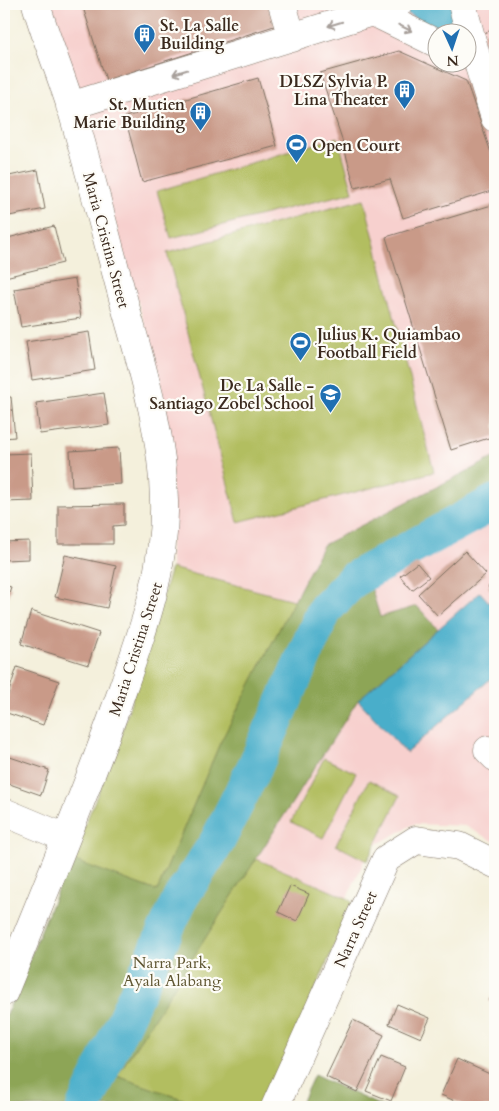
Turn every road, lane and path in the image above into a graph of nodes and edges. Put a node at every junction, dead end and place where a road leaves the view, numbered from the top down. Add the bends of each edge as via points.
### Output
1 (36, 4) edge
2 (282, 4) edge
3 (398, 4) edge
4 (462, 4) edge
5 (369, 8) edge
6 (465, 22) edge
7 (292, 38) junction
8 (426, 38) edge
9 (476, 71) edge
10 (70, 106) junction
11 (495, 118) edge
12 (4, 812) edge
13 (66, 838) junction
14 (495, 864) edge
15 (4, 992) edge
16 (275, 1107) edge

1 - 10 street, Maria Cristina Street
2 - 7 street
3 - 5 street
4 - 6 street
5 -> 7 street
5 -> 8 street
7 -> 10 street
9 - 11 street
10 - 13 street, Maria Cristina Street via 144,374 158,434 164,501 162,553 148,617
12 - 13 street
13 - 15 street, Maria Cristina Street
14 - 16 street, Narra Street via 459,846 416,840 386,859

